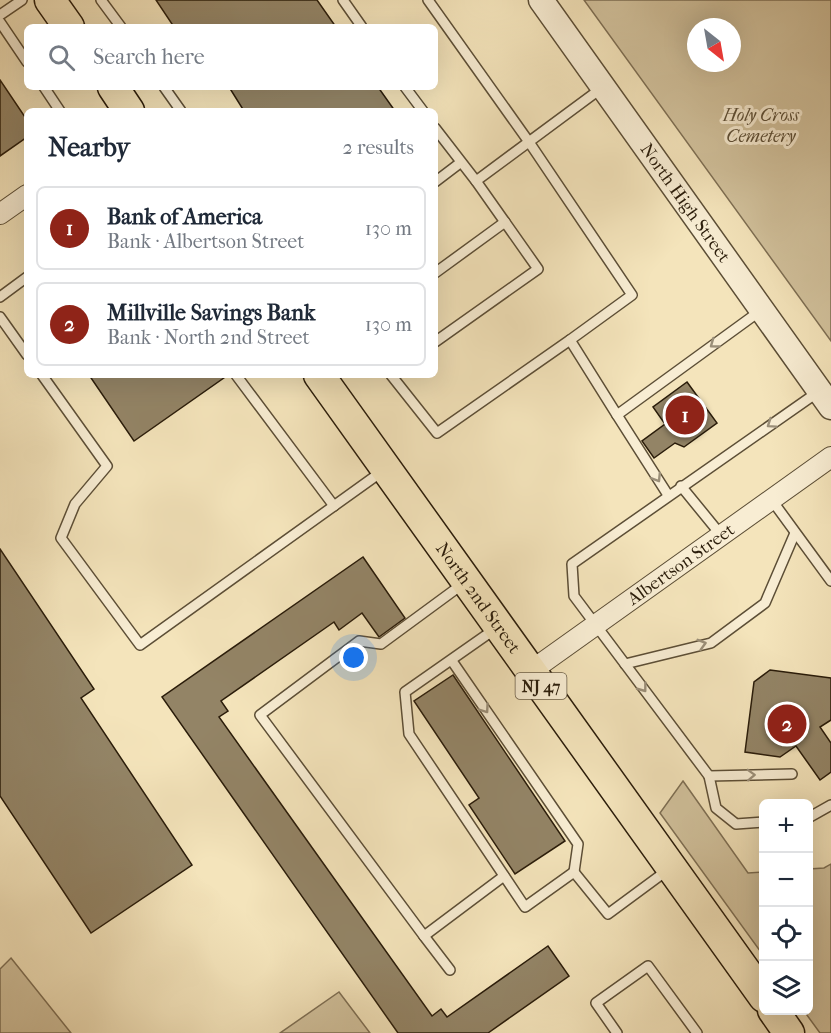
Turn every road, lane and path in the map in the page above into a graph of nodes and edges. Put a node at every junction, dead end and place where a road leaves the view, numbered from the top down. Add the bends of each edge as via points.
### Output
1 (22, 0) edge
2 (50, 0) edge
3 (101, 0) edge
4 (343, 0) edge
5 (428, 0) edge
6 (541, 0) edge
7 (0, 15) edge
8 (0, 22) edge
9 (67, 24) edge
10 (119, 24) edge
11 (360, 24) edge
12 (24, 58) edge
13 (603, 87) junction
14 (46, 90) edge
15 (114, 90) edge
16 (166, 90) edge
17 (407, 90) edge
18 (58, 108) edge
19 (127, 108) edge
20 (179, 108) edge
21 (421, 108) edge
22 (438, 132) edge
23 (529, 142) junction
24 (460, 163) junction
25 (438, 180) edge
26 (476, 181) junction
27 (24, 197) edge
28 (0, 214) edge
29 (505, 222) junction
30 (438, 271) edge
31 (24, 279) edge
32 (0, 297) edge
33 (762, 310) junction
34 (0, 317) edge
35 (438, 340) edge
36 (570, 340) junction
37 (24, 351) edge
38 (44, 378) edge
39 (238, 378) edge
40 (321, 378) edge
41 (393, 378) edge
42 (825, 399) edge
43 (617, 415) junction
44 (831, 456) edge
45 (386, 469) junction
46 (681, 486) junction
47 (668, 495) junction
48 (771, 499) junction
49 (334, 506) junction
50 (795, 533) junction
51 (721, 535) junction
52 (466, 581) junction
53 (831, 581) edge
54 (595, 625) junction
55 (499, 626) junction
56 (452, 661) junction
57 (625, 664) junction
58 (531, 671) junction
59 (792, 774) dead end
60 (709, 776) junction
61 (831, 805) edge
62 (813, 815) edge
63 (759, 822) edge
64 (671, 868) junction
65 (574, 872) junction
66 (504, 876) junction
67 (424, 936) junction
68 (450, 970) dead end
69 (759, 990) edge
70 (617, 1033) edge
71 (697, 1033) edge

1 - 7 lane
2 - 9 main road
3 - 10 lane
4 - 11 lane
5 - 23 lane
6 - 13 street, North High Street
8 - 12 lane
13 - 23 lane
13 - 33 street, North High Street
14 - 18 lane
15 - 19 main road
16 - 20 lane
17 - 21 lane
22 - 24 lane
23 - 26 lane
23 - 36 lane via 632,296
24 - 25 lane
24 - 26 lane
26 - 29 lane
27 - 28 street
29 - 30 lane
29 - 35 lane via 538,269
31 - 32 lane
33 - 42 street, North High Street
33 -> 43 lane
34 - 37 lane
36 - 41 lane via 437,433
36 - 43 lane
38 - 49 lane via 107,466 75,504 61,538 140,645
39 - 49 lane
40 - 45 main road, North 2nd Street / NJ 47
42 -> 46 lane
43 -> 47 lane
44 - 48 street, Albertson Street
45 - 49 lane
45 - 52 main road, North 2nd Street / NJ 47
46 - 47 lane
46 - 51 lane
47 - 54 lane via 573,564 574,596
48 - 50 lane
48 - 51 street, Albertson Street
50 - 53 lane
57 -> 50 lane via 711,643 765,603
51 - 54 street, Albertson Street
52 - 55 main road, North 2nd Street / NJ 47
52 - 67 lane via 381,644 359,641 260,715
54 - 57 lane
54 - 58 street, Albertson Street
55 - 56 lane
55 - 58 main road, North 2nd Street / NJ 47
56 -> 65 lane via 578,844
56 - 66 lane via 405,692 409,734
57 -> 60 lane
58 - 64 main road, North 2nd Street / NJ 47
60 -> 59 lane
60 - 63 lane via 716,808 736,824
61 - 62 lane
64 - 65 lane via 608,914
64 - 69 main road, North 2nd Street / NJ 47
65 - 66 lane via 525,907
66 - 67 lane
67 - 68 lane
70 - 71 lane via 596,1003 648,966

